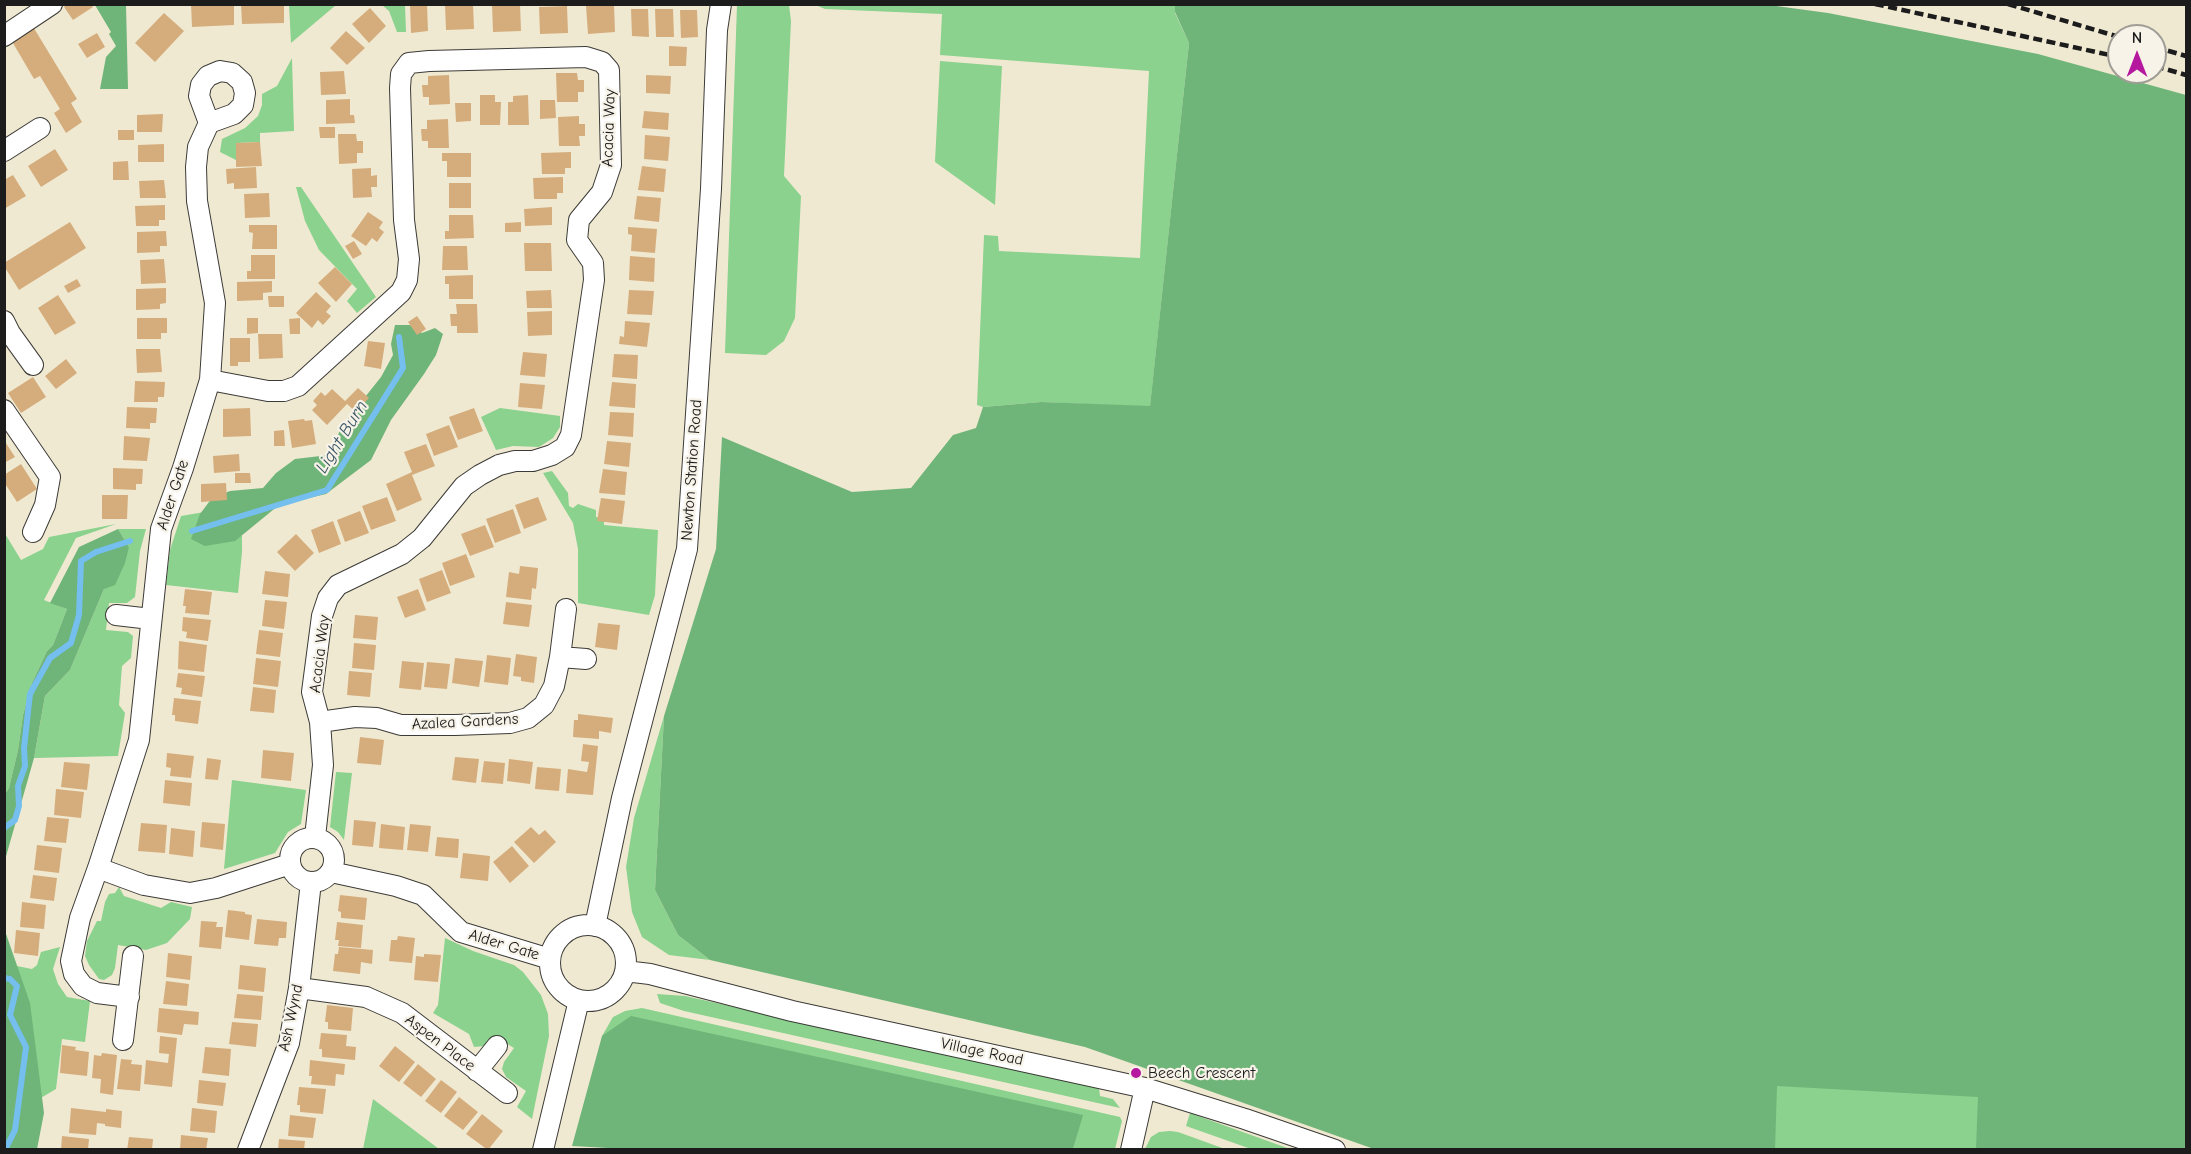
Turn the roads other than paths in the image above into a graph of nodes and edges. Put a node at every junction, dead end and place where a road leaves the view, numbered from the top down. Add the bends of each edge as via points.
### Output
1 (52, 4) edge
2 (721, 4) edge
3 (4, 36) edge
4 (209, 123) dead end
5 (40, 128) dead end
6 (7, 143) edge
7 (6, 330) edge
8 (33, 365) dead end
9 (210, 380) junction
10 (4, 410) edge
11 (33, 532) dead end
12 (566, 609) dead end
13 (116, 615) dead end
14 (151, 619) junction
15 (560, 657) junction
16 (586, 659) dead end
17 (320, 722) junction
18 (315, 837) junction
19 (290, 864) junction
20 (98, 868) junction
21 (331, 872) junction
22 (311, 882) junction
23 (595, 926) junction
24 (133, 957) dead end
25 (550, 959) junction
26 (625, 971) junction
27 (299, 988) junction
28 (129, 997) junction
29 (579, 1000) junction
30 (123, 1040) dead end
31 (497, 1046) dead end
32 (477, 1071) junction
33 (1145, 1088) junction
34 (507, 1093) dead end
35 (248, 1149) edge
36 (543, 1149) edge
37 (1131, 1149) edge
38 (1335, 1149) edge

1 - 3 street
2 - 23 street, Newton Station Road via 687,549 622,798
4 - 9 street, Alder Gate via 198,147 196,167 197,201 215,303
5 - 6 street
7 - 8 street
9 - 14 street, Alder Gate via 161,529
9 - 17 street, Acacia Way via 268,391 298,386 401,292 407,280 409,259 400,88 401,74 409,63 586,57 602,62 609,70 611,165 602,192 579,220 577,240 593,263 594,279 571,435 565,447 552,455 498,465 480,475 464,486 422,538 402,554 338,585 328,598 312,692
10 - 11 street via 50,477 45,505
12 - 15 street, Azalea Gardens
13 - 14 street
14 - 20 street, Alder Gate via 139,740
15 - 16 street
15 - 17 street, Azalea Gardens via 554,686 544,705 528,718 510,723 401,725 355,717
17 - 18 street, Acacia Way via 323,765
18 - 19 street via 294,848
18 - 21 street via 333,850
19 - 20 street via 190,893 144,885
19 - 22 street via 298,876
20 - 28 street, Alder Gate via 70,961 83,986 98,993
21 - 22 street via 322,880
21 - 25 street, Alder Gate via 423,895 461,932
22 - 27 street, Ash Wynd
23 - 25 street via 582,925 565,933 553,947
23 - 26 street via 607,930 623,947
24 - 28 street
25 - 29 street via 554,981
26 - 29 street via 622,981 607,996
26 - 33 street, Village Road
27 - 32 street, Aspen Place via 366,997 402,1013
27 - 35 street, Ash Wynd via 289,1043
28 - 30 street
29 - 36 street
31 - 32 street
32 - 34 street, Aspen Place
33 - 37 street
33 - 38 street, Village Road

